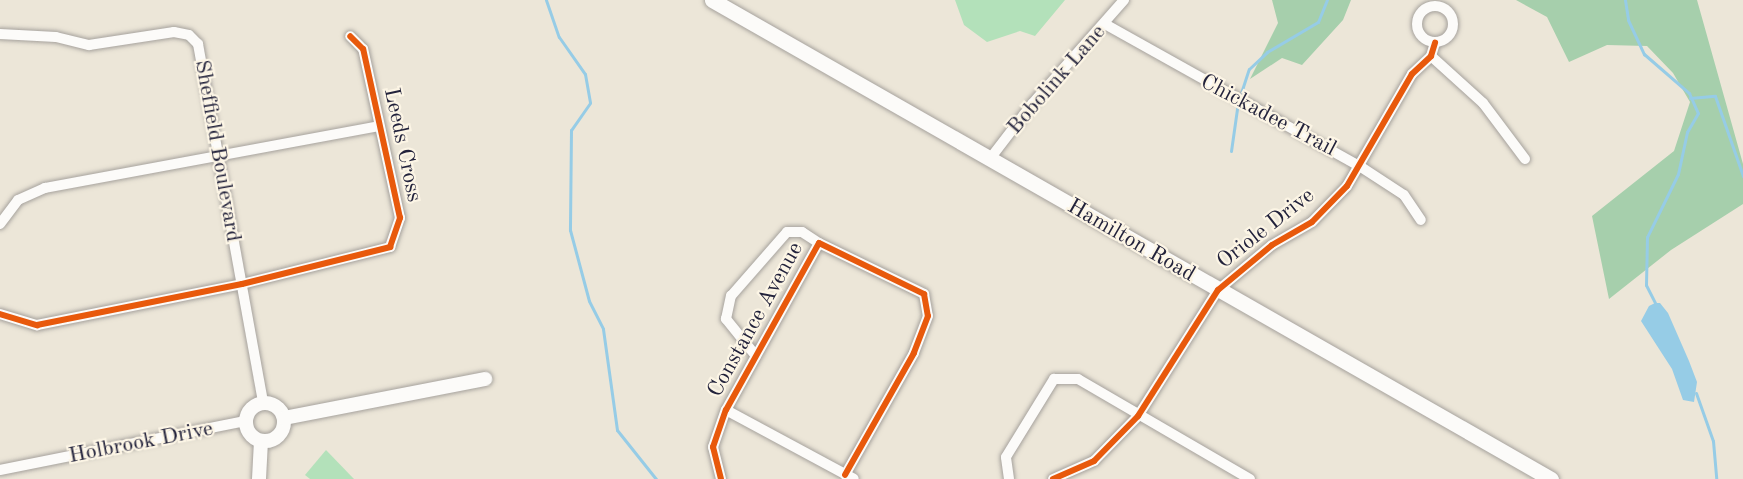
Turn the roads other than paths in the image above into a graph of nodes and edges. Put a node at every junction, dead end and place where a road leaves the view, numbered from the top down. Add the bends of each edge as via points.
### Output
1 (712, 0) edge
2 (1124, 0) edge
3 (1105, 24) junction
4 (0, 34) edge
5 (350, 36) dead end
6 (1435, 43) dead end
7 (1431, 56) junction
8 (380, 126) junction
9 (216, 156) junction
10 (1525, 159) dead end
11 (989, 160) junction
12 (1361, 166) junction
13 (1421, 220) dead end
14 (0, 224) edge
15 (819, 243) junction
16 (243, 284) junction
17 (1218, 290) junction
18 (0, 314) edge
19 (756, 356) junction
20 (485, 379) dead end
21 (264, 402) junction
22 (726, 410) junction
23 (1138, 416) junction
24 (284, 418) junction
25 (245, 421) junction
26 (261, 441) junction
27 (0, 470) edge
28 (850, 477) edge
29 (259, 479) edge
30 (721, 479) edge
31 (1009, 479) edge
32 (1053, 479) edge
33 (1250, 479) edge
34 (1551, 479) edge

1 - 11 main road, Hamilton Road
2 - 3 street, Bobolink Lane
3 - 11 street, Bobolink Lane via 1032,104
3 - 12 street, Chickadee Trail
4 - 9 street, Sheffield Boulevard via 56,37 89,45 174,32 189,35 198,44 203,65
5 - 8 street, Leeds Cross via 363,50
6 - 7 street, Oriole Drive
7 - 10 street via 1483,103
7 - 12 street, Oriole Drive via 1406,83
8 - 9 street
8 - 16 street, Leeds Cross via 400,218 390,247
9 - 14 street via 45,188 18,200
9 - 16 street, Sheffield Boulevard
11 - 17 main road, Hamilton Road
12 - 13 street, Chickadee Trail via 1404,195
12 - 17 street, Oriole Drive via 1312,222 1272,245
15 - 19 street, Constance Avenue
15 - 19 street via 802,231 787,231 731,296 726,319
15 - 28 street, Constance Avenue via 924,294 928,316 914,353
16 - 18 street via 37,325
16 - 21 street, Sheffield Boulevard
17 - 23 street, Oriole Drive
17 - 34 main road, Hamilton Road
19 - 22 street, Constance Avenue
20 - 24 street
21 - 24 street via 279,408
21 - 25 street via 253,406
22 - 28 street
22 - 30 street, Constance Avenue via 713,447
23 - 31 street via 1078,379 1054,379 1006,457
23 - 32 street, Oriole Drive via 1094,461
23 - 33 street
24 - 26 street via 281,434
25 - 26 street via 248,432
25 - 27 street, Holbrook Drive
26 - 29 street

